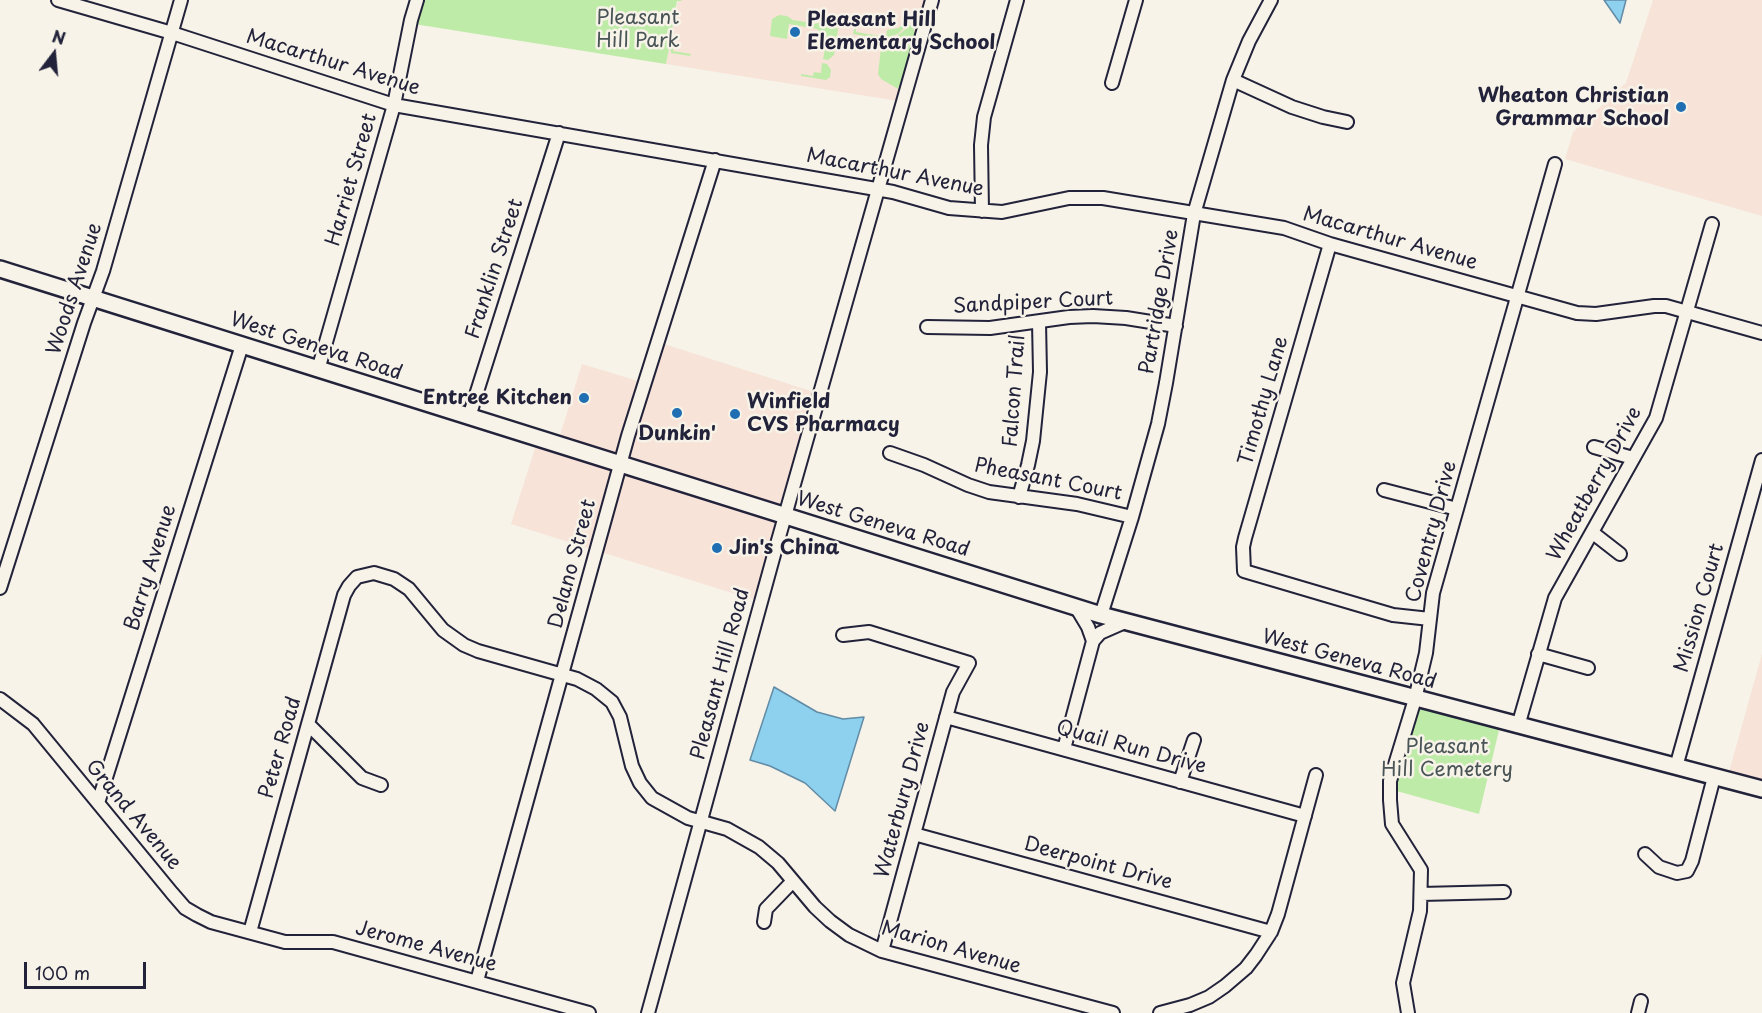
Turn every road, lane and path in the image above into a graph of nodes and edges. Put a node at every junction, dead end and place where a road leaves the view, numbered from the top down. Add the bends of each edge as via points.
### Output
1 (58, 0) edge
2 (182, 0) edge
3 (417, 0) edge
4 (932, 0) edge
5 (1017, 0) edge
6 (1136, 0) edge
7 (1271, 0) edge
8 (172, 33) junction
9 (1233, 80) junction
10 (1113, 83) dead end
11 (394, 105) junction
12 (1347, 122) dead end
13 (559, 134) junction
14 (715, 160) junction
15 (1555, 164) dead end
16 (878, 190) junction
17 (982, 211) junction
18 (1194, 214) junction
19 (1712, 224) dead end
20 (1330, 244) junction
21 (0, 269) edge
22 (1517, 297) junction
23 (93, 298) junction
24 (1687, 311) junction
25 (1039, 322) junction
26 (1176, 326) junction
27 (927, 327) dead end
28 (1762, 333) edge
29 (242, 345) junction
30 (318, 369) junction
31 (469, 417) junction
32 (1594, 447) dead end
33 (890, 453) dead end
34 (1634, 458) junction
35 (1762, 460) edge
36 (621, 465) junction
37 (1384, 490) dead end
38 (1019, 497) junction
39 (1457, 509) junction
40 (784, 517) junction
41 (1132, 517) junction
42 (1593, 533) junction
43 (1620, 554) dead end
44 (357, 578) joint
45 (0, 588) edge
46 (1076, 607) junction
47 (1101, 615) junction
48 (1430, 619) junction
49 (1125, 621) junction
50 (843, 635) dead end
51 (1093, 641) junction
52 (1538, 654) junction
53 (1588, 668) dead end
54 (563, 674) junction
55 (0, 699) edge
56 (1415, 699) junction
57 (946, 717) junction
58 (308, 724) junction
59 (1518, 726) junction
60 (1194, 740) dead end
61 (1064, 749) junction
62 (1676, 767) junction
63 (1316, 775) dead end
64 (1714, 777) junction
65 (1180, 782) junction
66 (381, 784) dead end
67 (1762, 789) edge
68 (98, 803) junction
69 (1305, 816) junction
70 (701, 822) junction
71 (914, 834) junction
72 (1645, 854) dead end
73 (793, 881) junction
74 (1504, 892) dead end
75 (1421, 894) junction
76 (765, 922) dead end
77 (250, 932) junction
78 (1271, 932) junction
79 (882, 951) junction
80 (477, 981) junction
81 (651, 1012) edge
82 (590, 1013) edge
83 (1113, 1013) edge
84 (1160, 1013) edge
85 (1408, 1013) edge

1 - 8 street, Macarthur Avenue
2 - 8 street, Woods Avenue
3 - 11 street, Harriet Street
4 - 16 street, Pleasant Hill Road
5 - 17 street via 984,117
6 - 10 street
7 - 9 street, Partridge Drive
8 - 11 street, Macarthur Avenue
8 - 23 street, Woods Avenue
9 - 12 street via 1292,107
9 - 18 street, Partridge Drive
11 - 13 street, Macarthur Avenue
11 - 30 street, Harriet Street
13 - 14 street, Macarthur Avenue
13 - 31 street, Franklin Street
14 - 16 street, Macarthur Avenue
14 - 36 street, Delano Street
15 - 22 street, Coventry Drive
16 - 17 street, Macarthur Avenue via 950,208
16 - 40 street, Pleasant Hill Road
17 - 18 street, Macarthur Avenue via 1017,210 1081,197
18 - 20 street, Macarthur Avenue via 1284,228
18 - 26 street, Partridge Drive
19 - 24 street, Wheatberry Drive
20 - 22 street, Macarthur Avenue
20 - 48 street, Timothy Lane via 1245,538 1244,571 1393,615
21 - 23 main road, West Geneva Road
22 - 24 street, Macarthur Avenue via 1588,314 1654,306
22 - 39 street, Coventry Drive
23 - 29 main road, West Geneva Road
23 - 45 street, Woods Avenue
24 - 28 street, Macarthur Avenue
24 - 34 street, Wheatberry Drive via 1656,418
25 - 26 street, Sandpiper Court via 1093,316
25 - 27 street, Sandpiper Court via 990,328
25 - 38 street, Falcon Trail via 1040,372 1033,441
26 - 41 street, Partridge Drive via 1158,424
29 - 30 main road, West Geneva Road
29 - 68 street, Barry Avenue
30 - 31 main road, West Geneva Road
31 - 36 main road, West Geneva Road
32 - 34 street
33 - 38 street, Pheasant Court via 968,485
34 - 42 street, Wheatberry Drive
35 - 62 street, Mission Court
36 - 40 main road, West Geneva Road
36 - 54 street, Delano Street
37 - 39 street
38 - 41 street, Pheasant Court via 1077,504
39 - 48 street, Coventry Drive via 1433,593
40 - 46 main road, West Geneva Road
40 - 70 street, Pleasant Hill Road
41 - 47 street, Partridge Drive
42 - 43 street
42 - 52 street, Wheatberry Drive via 1555,598
44 - 54 street, Marion Avenue via 374,573 403,584 443,630 464,645
44 - 58 street, Peter Road via 344,595
46 - 47 main road, West Geneva Road
46 - 51 street
47 - 49 main road, West Geneva Road
48 - 56 street, Coventry Drive
49 - 51 street via 1100,633
49 - 56 main road, West Geneva Road
50 - 57 street, Waterbury Drive via 869,632 969,663 953,692
51 - 61 street
52 - 53 street
52 - 59 street, Wheatberry Drive
54 - 70 street, Marion Avenue via 596,689 612,702 625,732 632,766 652,798
54 - 80 street, Delano Street
55 - 68 street, Grand Avenue via 33,724
56 - 59 main road, West Geneva Road
56 - 75 street, Coventry Drive via 1390,781 1389,800 1392,824 1421,870
57 - 61 street, Quail Run Drive
57 - 71 street, Waterbury Drive
58 - 66 street via 362,778
58 - 77 street, Peter Road
59 - 62 main road, West Geneva Road
60 - 65 street
61 - 65 street, Quail Run Drive
62 - 64 main road, West Geneva Road
63 - 69 street
64 - 67 main road, West Geneva Road
64 - 72 street via 1687,871 1677,873 1659,867
65 - 69 street, Quail Run Drive
68 - 77 street, Grand Avenue via 185,908 211,922
69 - 78 street
70 - 73 street, Marion Avenue via 752,842
70 - 81 street, Pleasant Hill Road
71 - 78 street, Deerpoint Drive
71 - 79 street, Waterbury Drive
73 - 76 street via 766,909
73 - 79 street, Marion Avenue via 838,927
74 - 75 street
75 - 85 street, Coventry Drive via 1404,976
77 - 80 street, Jerome Avenue via 285,942 333,942
78 - 84 street via 1246,968 1225,986 1200,1001
79 - 83 street, Marion Avenue
80 - 82 street, Jerome Avenue

